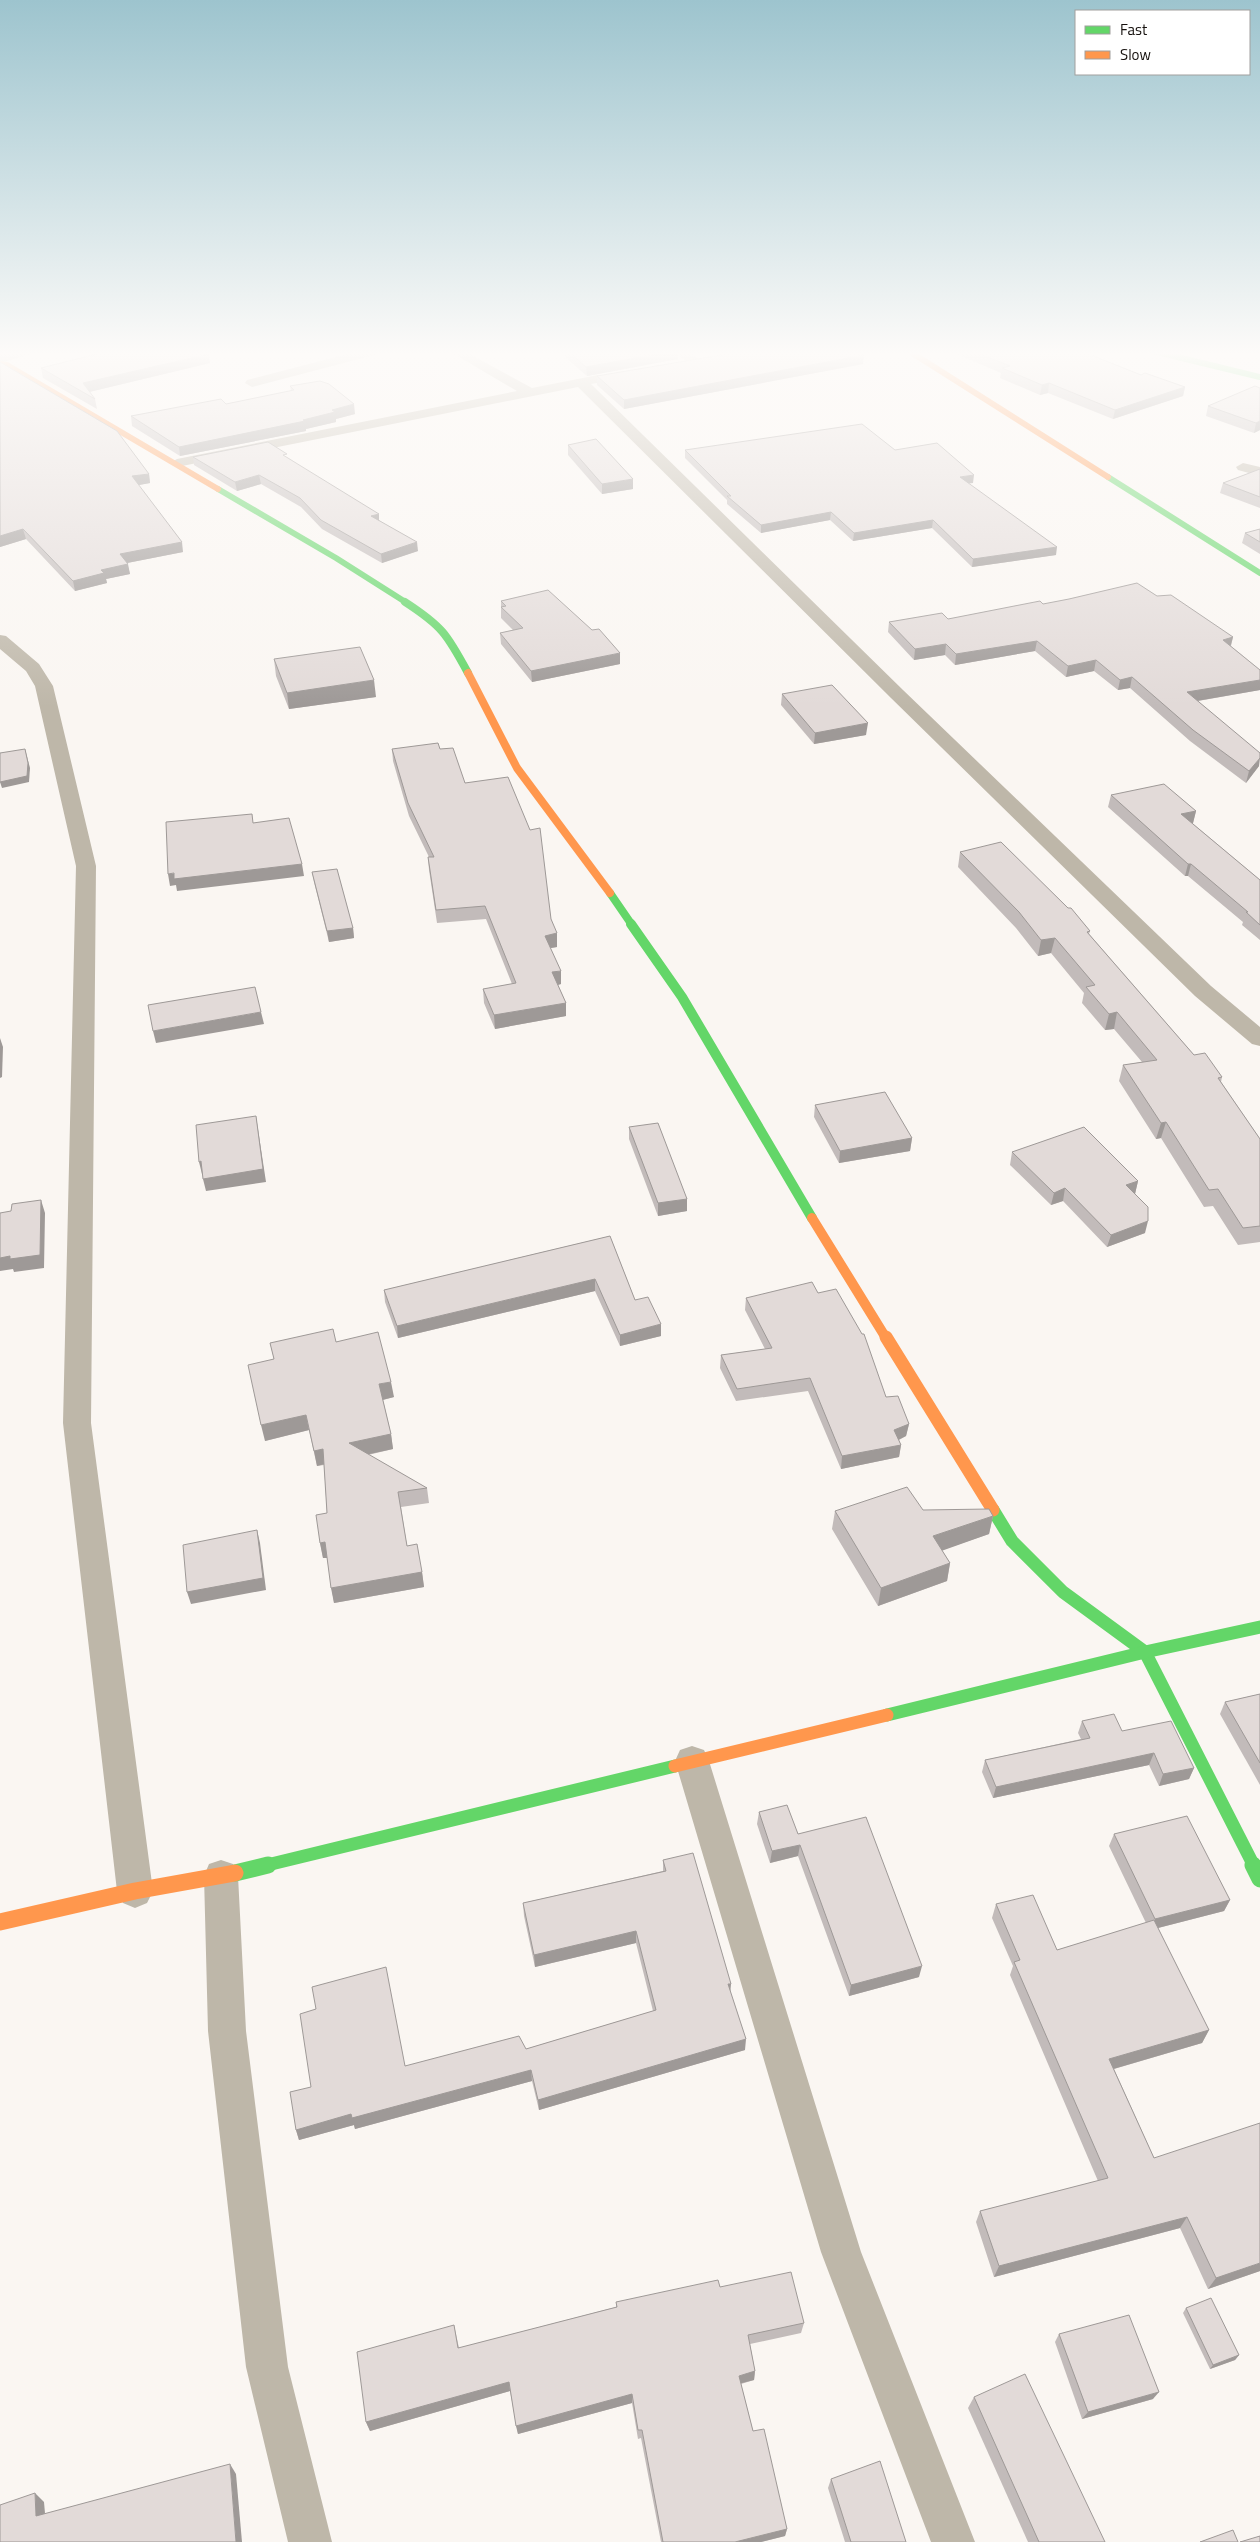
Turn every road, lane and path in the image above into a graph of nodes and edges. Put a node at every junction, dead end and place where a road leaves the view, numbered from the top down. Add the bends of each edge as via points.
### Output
1 (188, 470) edge
2 (670, 470) edge
3 (1097, 470) edge
4 (1260, 573) edge
5 (0, 640) edge
6 (1260, 1039) edge
7 (1260, 1627) edge
8 (1145, 1652) junction
9 (692, 1761) junction
10 (221, 1876) junction
11 (1260, 1879) edge
12 (135, 1891) junction
13 (0, 1922) edge
14 (310, 2542) edge
15 (953, 2542) edge

1 - 8 street via 336,558 433,620 449,636 517,768 594,870 682,996 840,1267 1012,1541 1063,1592
2 - 6 street via 1189,977
3 - 4 street
5 - 12 street via 33,668 44,686 86,866 77,1423
7 - 8 street
8 - 9 street
8 - 11 street
9 - 10 street
9 - 15 street via 841,2252
10 - 12 street
10 - 14 street via 227,2031 267,2367
12 - 13 street

